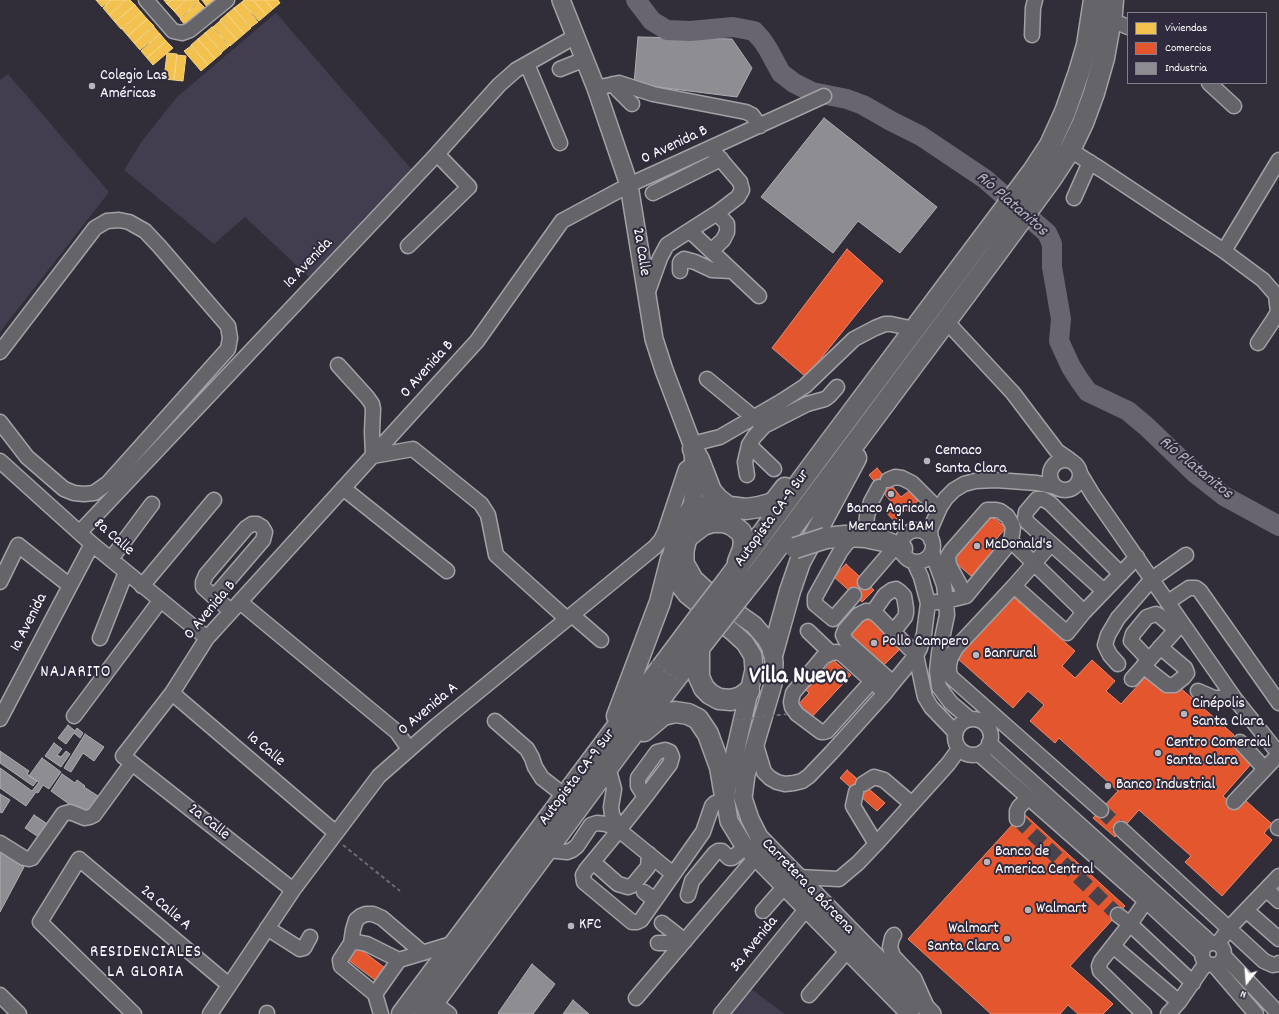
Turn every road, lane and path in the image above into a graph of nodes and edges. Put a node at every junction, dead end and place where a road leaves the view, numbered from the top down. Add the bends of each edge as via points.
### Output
1 (146, 0) edge
2 (226, 0) edge
3 (561, 0) edge
4 (1035, 0) edge
5 (1094, 0) edge
6 (1113, 0) edge
7 (1119, 24) edge
8 (1032, 35) dead end
9 (576, 36) junction
10 (585, 59) junction
11 (527, 64) junction
12 (560, 69) dead end
13 (613, 84) junction
14 (1209, 84) edge
15 (596, 88) junction
16 (824, 96) dead end
17 (632, 104) dead end
18 (1234, 106) dead end
19 (760, 126) junction
20 (560, 143) dead end
21 (711, 148) junction
22 (1070, 150) junction
23 (437, 154) junction
24 (722, 159) junction
25 (1279, 160) edge
26 (1090, 162) junction
27 (647, 177) junction
28 (630, 193) junction
29 (653, 193) junction
30 (1074, 198) dead end
31 (717, 214) junction
32 (690, 231) junction
33 (408, 246) dead end
34 (711, 251) junction
35 (1224, 251) junction
36 (680, 271) dead end
37 (731, 271) junction
38 (646, 295) junction
39 (759, 296) dead end
40 (946, 321) junction
41 (914, 329) junction
42 (1258, 343) dead end
43 (0, 352) edge
44 (338, 365) dead end
45 (707, 379) dead end
46 (837, 387) dead end
47 (897, 387) junction
48 (0, 422) edge
49 (758, 422) junction
50 (1052, 444) junction
51 (749, 445) junction
52 (827, 446) junction
53 (693, 452) junction
54 (373, 456) junction
55 (1070, 460) junction
56 (0, 461) edge
57 (1053, 467) junction
58 (774, 469) dead end
59 (747, 475) dead end
60 (1081, 475) junction
61 (1037, 483) junction
62 (343, 488) junction
63 (1063, 488) junction
64 (1093, 495) junction
65 (214, 500) dead end
66 (152, 504) dead end
67 (727, 506) junction
68 (692, 508) junction
69 (939, 510) junction
70 (80, 532) junction
71 (690, 535) junction
72 (860, 536) junction
73 (929, 537) junction
74 (1011, 541) junction
75 (92, 544) junction
76 (1051, 544) junction
77 (904, 552) junction
78 (1186, 554) dead end
79 (1137, 557) junction
80 (111, 559) junction
81 (671, 559) junction
82 (1034, 563) junction
83 (447, 571) dead end
84 (126, 572) junction
85 (759, 572) junction
86 (1121, 574) junction
87 (1152, 579) junction
88 (0, 582) edge
89 (735, 582) junction
90 (865, 582) dead end
91 (69, 585) junction
92 (142, 586) junction
93 (1014, 586) junction
94 (1104, 591) junction
95 (854, 595) dead end
96 (966, 596) junction
97 (214, 597) junction
98 (160, 601) junction
99 (946, 601) junction
100 (1168, 602) junction
101 (928, 603) junction
102 (236, 606) junction
103 (873, 612) junction
104 (1084, 612) junction
105 (569, 617) junction
106 (706, 623) junction
107 (1179, 626) junction
108 (808, 631) dead end
109 (894, 632) junction
110 (100, 638) dead end
111 (207, 638) junction
112 (601, 640) dead end
113 (699, 646) junction
114 (1160, 647) junction
115 (773, 652) junction
116 (831, 652) junction
117 (916, 655) junction
118 (646, 657) dead end
119 (1146, 663) junction
120 (1118, 664) dead end
121 (1132, 679) dead end
122 (872, 681) junction
123 (686, 686) dead end
124 (889, 688) junction
125 (749, 691) junction
126 (1198, 691) dead end
127 (172, 693) junction
128 (1230, 693) junction
129 (1279, 703) edge
130 (787, 714) dead end
131 (74, 716) dead end
132 (0, 718) edge
133 (970, 719) junction
134 (989, 719) junction
135 (735, 720) dead end
136 (495, 721) dead end
137 (956, 732) junction
138 (616, 742) junction
139 (755, 742) junction
140 (1240, 742) dead end
141 (990, 743) junction
142 (410, 749) junction
143 (959, 749) junction
144 (979, 754) junction
145 (1279, 754) edge
146 (127, 760) junction
147 (608, 767) junction
148 (1265, 768) junction
149 (565, 796) junction
150 (644, 797) dead end
151 (1028, 798) junction
152 (725, 799) junction
153 (1234, 802) dead end
154 (912, 804) junction
155 (1101, 810) tunnel mouth
156 (1017, 819) dead end
157 (619, 830) junction
158 (1121, 830) tunnel mouth
159 (334, 835) junction
160 (0, 843) edge
161 (876, 844) junction
162 (547, 850) junction
163 (751, 852) junction
164 (649, 854) junction
165 (593, 862) junction
166 (673, 874) junction
167 (1279, 876) edge
168 (791, 882) junction
169 (293, 890) junction
170 (400, 890) dead end
171 (1267, 890) junction
172 (688, 895) dead end
173 (1146, 901) junction
174 (1279, 901) edge
175 (813, 903) junction
176 (763, 911) dead end
177 (1247, 911) junction
178 (1118, 914) tunnel mouth
179 (662, 923) dead end
180 (1130, 924) junction
181 (267, 928) junction
182 (1229, 928) junction
183 (894, 935) dead end
184 (310, 937) dead end
185 (1279, 939) edge
186 (455, 943) junction
187 (658, 943) dead end
188 (351, 944) junction
189 (682, 944) junction
190 (1113, 946) junction
191 (848, 950) junction
192 (423, 953) junction
193 (1213, 954) junction
194 (399, 960) junction
195 (1279, 963) edge
196 (1193, 983) junction
197 (228, 985) junction
198 (375, 994) junction
199 (0, 995) edge
200 (809, 996) dead end
201 (636, 998) dead end
202 (1179, 1002) junction
203 (436, 1010) edge
204 (903, 1012) edge
205 (930, 1012) edge
206 (19, 1014) edge
207 (134, 1014) edge
208 (210, 1014) edge
209 (381, 1014) edge
210 (402, 1014) edge
211 (721, 1014) edge
212 (1144, 1014) edge
213 (1168, 1014) edge
214 (1256, 1014) edge
215 (1279, 1014) edge

1 - 2 street via 173,31 182,33 190,30
3 - 9 main road, 2a Calle
4 - 8 street
5 - 41 highway, Autopista CA-9 Sur via 1087,45 1074,89 1050,145
6 - 7 highway, Autopista CA-9 Sur
7 - 22 highway, Autopista CA-9 Sur via 1104,58 1083,123
9 - 10 main road, 2a Calle
9 - 11 street, 1a Avenida
10 - 12 street
10 - 15 main road, 2a Calle
11 - 20 street
11 - 23 street, 1a Avenida via 499,85
13 - 15 street
13 - 17 street
13 - 19 street via 623,84 653,94 746,112 752,115
14 - 18 street
15 - 28 main road, 2a Calle
16 - 19 street, 0 Avenida B
19 - 21 street, 0 Avenida B
21 - 24 street
21 - 27 street, 0 Avenida B
22 - 26 street
22 - 40 highway, Autopista CA-9 Sur
23 - 33 street via 469,187
23 - 70 street, 1a Avenida
24 - 29 street
24 - 31 street via 740,182 742,190 738,197
25 - 35 street
26 - 30 street
26 - 35 street
27 - 28 street, 0 Avenida B
27 - 29 street
28 - 29 street
28 - 38 main road, 2a Calle
28 - 54 street, 0 Avenida B via 562,221 477,341
31 - 32 street
31 - 34 street via 726,224 727,232 723,240
32 - 34 street
32 - 38 street via 667,244
34 - 37 street
35 - 42 street via 1263,280 1276,295 1278,312
36 - 37 street via 681,260 684,259 712,270
37 - 39 street
38 - 53 main road, 2a Calle via 654,339
40 - 47 highway, Autopista CA-9 Sur
40 - 50 street via 1013,394
41 - 49 street via 885,324 854,339 805,386
41 - 52 highway, Autopista CA-9 Sur
43 - 48 street via 96,228 107,221 119,220 129,222 145,231 160,246 228,326 230,338 228,349 108,483 94,493 74,493 64,489 27,457
44 - 54 street via 372,404
45 - 49 street
46 - 49 street via 825,399
47 - 85 highway, Autopista CA-9 Sur
47 - 115 highway via 800,562
49 - 51 street
49 - 53 street via 720,437
50 - 55 street
50 - 57 street
51 - 58 street
51 - 59 street via 745,462
52 - 67 highway via 802,464 778,498 770,504 746,509
52 - 89 highway, Autopista CA-9 Sur
53 - 67 highway via 699,460 711,491
53 - 68 main road, 2a Calle via 695,473
53 - 105 street, 0 Avenida A via 665,532 658,543
54 - 62 street, 0 Avenida B
54 - 105 street via 413,449 481,504 488,515 496,555
55 - 57 street via 1062,460
55 - 60 street via 1078,466
56 - 70 street, 8a Calle
57 - 61 street
57 - 63 street via 1050,479
60 - 63 street via 1078,484
60 - 64 street
61 - 63 street
61 - 69 street via 996,480 964,484 946,498
62 - 83 street
62 - 102 street, 0 Avenida B
63 - 64 street
64 - 79 street
65 - 92 street
66 - 80 street
67 - 68 highway
68 - 71 main road, 2a Calle
68 - 81 main road via 678,525
69 - 72 street via 912,484 895,477 883,484 871,502
69 - 73 street
70 - 75 street, 8a Calle
71 - 89 highway via 712,522 724,522 741,532 744,540 743,549
71 - 115 main road, Carretera a Bárcena via 685,551 685,562 694,579 754,624 766,638
72 - 77 highway via 884,541
72 - 85 highway, bridge via 826,538 795,548
72 - 95 street via 846,544 840,552 815,596 815,604 833,619
73 - 77 street via 915,531 906,536 902,544
73 - 77 street via 930,556 923,561
73 - 99 street via 944,585
74 - 82 street
74 - 96 street
74 - 96 street via 1013,528 1007,516 996,510 987,510 951,551 949,565
75 - 80 street, 8a Calle
75 - 91 street, 1a Avenida
76 - 82 street
76 - 86 street via 1025,518 1026,512 1037,499 1050,503
76 - 94 street
77 - 90 street
77 - 101 street via 921,577
78 - 87 street
79 - 86 street
79 - 87 street
80 - 84 street, 8a Calle
81 - 125 main road, Carretera a Bárcena via 680,588 745,643 753,656 754,670
81 - 138 highway
82 - 93 street
82 - 104 street
84 - 92 street, 8a Calle
84 - 110 street
85 - 89 highway, Autopista CA-9 Sur
86 - 94 street
87 - 100 street
87 - 120 street via 1118,618 1108,635 1105,645
88 - 91 street via 18,545
89 - 106 highway, Autopista CA-9 Sur, bridge
91 - 132 street, 1a Avenida
92 - 98 street, 8a Calle
93 - 104 street via 1067,633
93 - 134 street via 956,648 949,665 948,673
94 - 104 street
96 - 99 street
97 - 97 street via 203,587 206,575 246,528 252,524 262,527 263,540
97 - 102 street
98 - 111 street, 8a Calle
98 - 131 street
99 - 101 street
99 - 133 street via 947,616 939,653 937,679 944,695
100 - 107 street
100 - 129 street via 1189,588 1200,591
101 - 117 street via 924,634
102 - 111 street, 0 Avenida B
102 - 142 street via 396,732
103 - 109 street
103 - 109 street via 885,595 892,590 899,591 904,596 906,613
103 - 124 street via 866,611 858,615 843,635
105 - 112 street
105 - 142 street, 0 Avenida A
106 - 113 highway, Autopista CA-9 Sur
106 - 138 highway, Autopista CA-9 Sur
107 - 114 street
107 - 119 street via 1156,614 1147,617 1132,634 1131,641
107 - 128 street
108 - 116 street
109 - 117 street
111 - 127 street, 0 Avenida B
113 - 125 highway via 699,677 710,694 719,699 732,700
113 - 138 highway, Autopista CA-9 Sur
114 - 119 street
114 - 119 street via 1185,668 1187,672 1184,677 1174,685 1167,685
115 - 139 main road, Carretera a Bárcena via 773,684
116 - 122 street via 843,655
116 - 122 street via 823,657 793,693 792,698 792,707 797,714 821,732 827,731
117 - 124 street
117 - 137 street via 926,697 939,716
118 - 123 path, bridge
119 - 121 street
122 - 124 street
124 - 139 street via 831,753 802,781 786,784 770,778 764,772
125 - 152 main road, Carretera a Bárcena
126 - 128 street via 1214,698 1221,698
127 - 146 street, 0 Avenida B
127 - 159 street, 1a Calle
128 - 145 street
130 - 135 path, bridge
133 - 134 street
133 - 137 street via 961,724
134 - 141 street
134 - 155 street
136 - 149 street via 527,749 542,778
137 - 143 street via 955,740
138 - 147 highway, Autopista CA-9 Sur
138 - 149 highway, Autopista CA-9 Sur
138 - 152 highway via 664,714 675,712 698,719 708,734 720,767
139 - 168 main road, Carretera a Bárcena via 743,798 759,837
140 - 148 street
141 - 144 street
141 - 193 street
142 - 159 street, 0 Avenida A via 379,776
143 - 144 street via 968,754
143 - 154 street
144 - 151 street
145 - 148 street
146 - 160 street, 0 Avenida B via 94,814 84,818 70,812 63,814 32,858 24,858
146 - 169 street, 2a Calle
147 - 157 street via 614,790 612,814
147 - 162 highway, Autopista CA-9 Sur
148 - 153 street
149 - 186 highway, Autopista CA-9 Sur
150 - 157 street
151 - 156 street via 1019,807
151 - 173 street
152 - 163 main road, Carretera a Bárcena via 729,821
152 - 166 street via 712,806 702,832
154 - 161 street
154 - 161 street via 884,780 874,777 860,788 853,806
157 - 162 street via 597,823 591,825 572,850
157 - 164 street
157 - 165 street
158 - 182 street
159 - 169 street, 0 Avenida A
159 - 170 path
161 - 168 street via 839,879
162 - 203 highway, Autopista CA-9 Sur
163 - 168 main road, Carretera a Bárcena
163 - 172 street via 732,858 722,851 715,853 692,881
163 - 189 street
164 - 165 street via 648,867 628,888 618,884
164 - 166 street
165 - 166 street via 583,875 584,882 632,922 641,920 649,896
167 - 171 street
168 - 175 main road, Carretera a Bárcena
168 - 176 street
169 - 181 street, 0 Avenida A
171 - 174 street
171 - 177 street
173 - 180 street
173 - 193 street
175 - 191 main road, Carretera a Bárcena
175 - 205 main road, Carretera a Bárcena
175 - 211 street, 3a Avenida
177 - 182 street
177 - 185 street
178 - 180 street
179 - 189 street
180 - 190 street
180 - 196 street
181 - 184 street via 300,949 304,948
181 - 197 street, 0 Avenida A
182 - 193 street
182 - 195 street via 1264,961
183 - 205 street via 890,947 893,956 914,978
186 - 192 street
186 - 210 highway, Autopista CA-9 Sur
187 - 189 street
188 - 192 street via 356,920 366,914 373,914 382,918
188 - 194 street via 367,944
188 - 198 street via 340,960 341,966
189 - 201 street
190 - 202 street
190 - 212 street via 1101,961 1100,971
191 - 200 street
191 - 204 main road, Carretera a Bárcena
192 - 194 street
193 - 196 street
193 - 214 street
193 - 215 street
194 - 198 street
196 - 202 street
197 - 207 street, 2a Calle A via 79,859 40,922
197 - 208 street, 0 Avenida A
198 - 209 street
199 - 206 street
202 - 213 street

